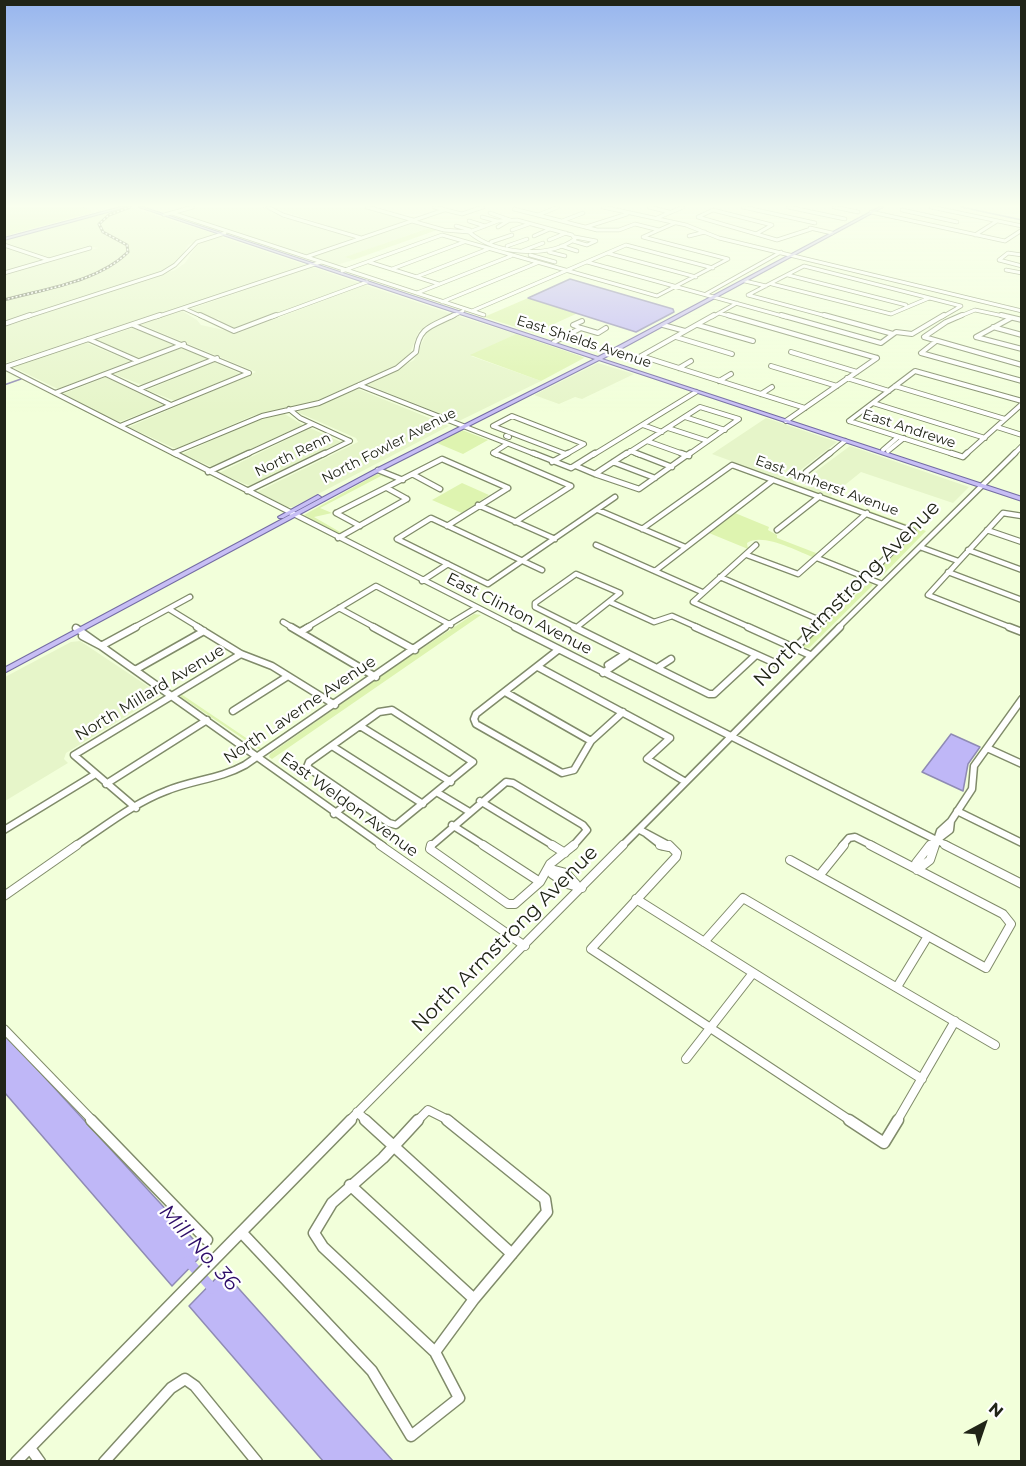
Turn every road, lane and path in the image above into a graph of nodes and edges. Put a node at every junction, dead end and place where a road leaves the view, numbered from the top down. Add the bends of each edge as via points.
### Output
1 (157, 275) edge
2 (281, 275) edge
3 (350, 275) edge
4 (357, 275) edge
5 (359, 275) edge
6 (411, 275) edge
7 (420, 275) edge
8 (461, 275) edge
9 (507, 275) edge
10 (554, 275) edge
11 (585, 275) edge
12 (635, 275) edge
13 (690, 275) edge
14 (699, 275) edge
15 (743, 275) edge
16 (749, 275) edge
17 (754, 275) edge
18 (788, 275) edge
19 (790, 275) edge
20 (842, 275) edge
21 (876, 275) edge
22 (416, 277) junction
23 (696, 277) junction
24 (745, 281) junction
25 (367, 282) junction
26 (440, 284) junction
27 (772, 284) junction
28 (766, 286) junction
29 (677, 287) junction
30 (417, 293) junction
31 (710, 296) junction
32 (929, 297) junction
33 (780, 298) dead end
34 (774, 302) junction
35 (440, 303) junction
36 (737, 303) junction
37 (908, 305) junction
38 (812, 307) dead end
39 (183, 308) junction
40 (805, 310) junction
41 (472, 311) junction
42 (1022, 311) edge
43 (461, 312) junction
44 (675, 314) junction
45 (719, 314) junction
46 (484, 315) dead end
47 (842, 316) dead end
48 (1011, 318) junction
49 (837, 319) junction
50 (934, 319) junction
51 (1022, 320) edge
52 (582, 321) dead end
53 (946, 322) junction
54 (4, 324) edge
55 (492, 324) junction
56 (132, 325) junction
57 (664, 325) junction
58 (698, 325) junction
59 (875, 325) dead end
60 (993, 327) junction
61 (581, 328) junction
62 (606, 328) dead end
63 (870, 328) junction
64 (686, 331) junction
65 (527, 333) junction
66 (893, 334) junction
67 (1022, 334) edge
68 (676, 337) junction
69 (88, 339) junction
70 (753, 341) dead end
71 (554, 342) junction
72 (935, 342) junction
73 (184, 344) junction
74 (1022, 349) edge
75 (791, 352) dead end
76 (732, 354) dead end
77 (597, 357) junction
78 (217, 358) junction
79 (691, 361) dead end
80 (138, 362) junction
81 (1022, 365) edge
82 (771, 366) dead end
83 (5, 367) edge
84 (679, 368) junction
85 (857, 372) junction
86 (106, 374) junction
87 (731, 374) dead end
88 (847, 378) junction
89 (719, 381) junction
90 (1022, 381) edge
91 (359, 385) junction
92 (837, 386) junction
93 (894, 386) junction
94 (772, 387) dead end
95 (530, 388) junction
96 (139, 389) junction
97 (697, 390) junction
98 (889, 391) junction
99 (55, 393) junction
100 (761, 394) junction
101 (1022, 402) edge
102 (873, 403) junction
103 (171, 405) junction
104 (502, 407) junction
105 (805, 408) junction
106 (290, 410) junction
107 (685, 417) junction
108 (1005, 419) junction
109 (788, 420) junction
110 (312, 424) junction
111 (460, 425) junction
112 (643, 425) junction
113 (120, 426) junction
114 (997, 427) junction
115 (668, 428) junction
116 (725, 430) junction
117 (662, 432) junction
118 (510, 435) junction
119 (1022, 435) edge
120 (901, 437) junction
121 (985, 438) junction
122 (647, 441) junction
123 (708, 441) junction
124 (845, 441) junction
125 (502, 442) junction
126 (1021, 448) edge
127 (886, 450) junction
128 (630, 451) junction
129 (173, 453) junction
130 (399, 454) junction
131 (566, 454) junction
132 (689, 456) junction
133 (552, 462) junction
134 (613, 462) junction
135 (574, 467) junction
136 (672, 467) junction
137 (380, 470) junction
138 (208, 472) junction
139 (596, 474) junction
140 (414, 475) junction
141 (655, 478) junction
142 (404, 480) junction
143 (773, 480) junction
144 (807, 480) dead end
145 (983, 484) junction
146 (387, 488) junction
147 (440, 489) dead end
148 (247, 491) junction
149 (820, 496) junction
150 (615, 497) dead end
151 (1022, 497) edge
152 (478, 505) junction
153 (598, 510) junction
154 (867, 513) junction
155 (291, 514) junction
156 (1022, 516) edge
157 (515, 522) junction
158 (447, 525) junction
159 (360, 526) junction
160 (642, 529) junction
161 (777, 530) dead end
162 (987, 530) junction
163 (913, 531) joint
164 (338, 538) junction
165 (555, 539) junction
166 (1022, 542) edge
167 (756, 544) dead end
168 (596, 545) dead end
169 (686, 547) junction
170 (920, 547) junction
171 (968, 550) junction
172 (747, 555) junction
173 (817, 558) junction
174 (522, 561) junction
175 (958, 561) junction
176 (448, 564) junction
177 (542, 570) dead end
178 (1022, 570) edge
179 (655, 571) junction
180 (948, 572) junction
181 (720, 577) junction
182 (867, 578) junction
183 (422, 580) junction
184 (882, 584) junction
185 (702, 592) junction
186 (190, 597) dead end
187 (1022, 600) edge
188 (610, 602) junction
189 (339, 608) junction
190 (476, 608) junction
191 (169, 609) junction
192 (822, 621) junction
193 (283, 622) dead end
194 (451, 625) junction
195 (577, 627) junction
196 (80, 631) junction
197 (204, 631) junction
198 (300, 632) junction
199 (1022, 632) edge
200 (101, 646) junction
201 (795, 648) junction
202 (415, 650) junction
203 (558, 650) junction
204 (626, 653) junction
205 (241, 654) junction
206 (756, 655) junction
207 (810, 655) junction
208 (671, 659) dead end
209 (775, 663) dead end
210 (4, 666) edge
211 (538, 667) junction
212 (657, 668) junction
213 (135, 670) junction
214 (4, 671) edge
215 (603, 673) junction
216 (288, 676) junction
217 (376, 676) junction
218 (505, 692) junction
219 (172, 696) junction
220 (1022, 699) edge
221 (335, 705) junction
222 (233, 711) dead end
223 (1013, 711) junction
224 (623, 712) junction
225 (1022, 715) edge
226 (207, 720) junction
227 (360, 726) junction
228 (729, 736) junction
229 (591, 741) junction
230 (332, 746) junction
231 (987, 748) junction
232 (259, 757) junction
233 (1022, 764) edge
234 (94, 775) junction
235 (684, 781) junction
236 (451, 782) junction
237 (106, 784) junction
238 (438, 793) junction
239 (353, 799) junction
240 (480, 801) junction
241 (423, 804) junction
242 (136, 808) junction
243 (957, 811) junction
244 (468, 812) junction
245 (334, 814) junction
246 (452, 825) junction
247 (4, 830) edge
248 (642, 831) junction
249 (937, 841) junction
250 (1022, 843) edge
251 (565, 853) junction
252 (790, 860) dead end
253 (549, 868) junction
254 (917, 870) junction
255 (819, 876) junction
256 (540, 882) junction
257 (1022, 884) edge
258 (579, 886) junction
259 (4, 896) edge
260 (636, 899) junction
261 (928, 936) junction
262 (704, 942) junction
263 (525, 946) junction
264 (753, 973) junction
265 (897, 987) junction
266 (954, 1021) junction
267 (4, 1029) edge
268 (710, 1029) junction
269 (995, 1045) dead end
270 (686, 1059) dead end
271 (922, 1079) junction
272 (357, 1112) junction
273 (396, 1145) junction
274 (351, 1185) junction
275 (242, 1233) junction
276 (207, 1240) dead end
277 (512, 1254) junction
278 (474, 1299) junction
279 (435, 1352) junction
280 (30, 1448) junction
281 (108, 1460) edge
282 (16, 1461) edge
283 (40, 1461) edge
284 (256, 1461) edge

1 - 54 street
2 - 39 street
3 - 25 main road, East Shields Avenue
4 - 35 main road, East Shields Avenue
5 - 30 street, East Shields Avenue
6 - 22 street
7 - 22 street
8 - 26 street
9 - 35 street
10 - 41 street
11 - 29 street via 657,296
12 - 29 street
13 - 23 street
14 - 23 street
15 - 31 street
16 - 31 main road, North Fowler Avenue
17 - 24 main road
18 - 27 street
19 - 37 street
20 - 32 street
21 - 42 street
22 - 26 street
23 - 29 street
24 - 28 street
24 - 31 main road
25 - 35 main road, East Shields Avenue
25 - 39 street via 234,331
26 - 30 street
27 - 28 street
27 - 37 street via 891,314
28 - 34 street via 748,295
29 - 31 street
30 - 35 street, East Shields Avenue
31 - 36 street
31 - 44 main road, North Fowler Avenue
31 - 57 main road
32 - 37 street
32 - 50 street via 962,306
33 - 34 street
34 - 40 street
35 - 41 street, East Shields Avenue
35 - 43 main road, East Shields Avenue
36 - 45 street
36 - 66 street via 881,343
38 - 40 street
39 - 56 street
40 - 49 street
41 - 46 street, East Shields Avenue
43 - 55 main road, East Shields Avenue
43 - 65 main road, East Shields Avenue
43 - 91 street via 425,330 418,337 416,352 407,361
44 - 57 main road
44 - 77 main road, North Fowler Avenue
45 - 58 street
45 - 85 street via 877,358
47 - 49 street
48 - 51 street
48 - 53 street via 976,310
48 - 60 street
49 - 63 street
50 - 53 street
50 - 66 street via 912,334
52 - 61 street via 573,325
53 - 72 street via 925,339
55 - 65 main road
55 - 77 main road, East Shields Avenue
56 - 69 street
56 - 73 street
57 - 64 street
57 - 77 main road
58 - 64 street
58 - 70 street
59 - 63 street
60 - 67 street
60 - 74 street via 976,337
61 - 62 street via 598,333
61 - 71 street
63 - 66 street
64 - 68 street
65 - 71 main road, East Shields Avenue
68 - 76 street
68 - 84 street via 641,356
69 - 80 street
69 - 83 street
71 - 77 main road, East Shields Avenue
72 - 81 street
72 - 90 street via 921,353
73 - 78 street
73 - 80 street
75 - 85 street
77 - 95 main road, North Fowler Avenue
77 - 97 main road, East Shields Avenue
77 - 97 main road, East Shields Avenue
77 - 104 main road, North Fowler Avenue
78 - 96 street
78 - 103 street via 249,373
79 - 84 street
80 - 86 street
82 - 92 street
83 - 99 street, East Clinton Avenue
84 - 89 street
85 - 88 street
86 - 96 street
86 - 99 street
87 - 89 street
88 - 92 street
88 - 98 street
89 - 100 street
91 - 106 street via 319,403
91 - 111 street
92 - 105 street
93 - 98 street
93 - 101 street via 915,371
93 - 108 street
94 - 100 street
95 - 104 main road
95 - 111 main road, North Fowler Avenue
96 - 103 street
97 - 109 main road, East Shields Avenue
97 - 109 main road, East Shields Avenue
97 - 112 street
98 - 102 street
99 - 113 street, East Clinton Avenue
100 - 105 street
101 - 108 street
102 - 120 street, East Andrewe via 849,421
102 - 121 street
103 - 113 street
104 - 111 main road, North Fowler Avenue
105 - 109 street
106 - 110 street
106 - 129 street via 262,416
107 - 115 street
107 - 116 street
107 - 116 street via 702,407 739,419
108 - 114 street
109 - 124 main road, East Shields Avenue
109 - 127 main road, East Shields Avenue
110 - 138 street
110 - 148 street, North Renn via 350,441
111 - 125 street
111 - 130 main road, North Fowler Avenue
111 - 137 main road, North Fowler Avenue
112 - 117 street
112 - 135 street
113 - 129 street, East Clinton Avenue
114 - 119 street
114 - 121 street
115 - 117 street
115 - 123 street
116 - 123 street
117 - 122 street
118 - 125 street
118 - 131 street
118 - 131 street via 493,426 512,416 584,444
120 - 121 street, East Andrewe via 963,457
120 - 127 street
122 - 128 street
122 - 132 street
123 - 132 street
124 - 144 street via 806,472
124 - 145 main road, East Shields Avenue
125 - 133 street
125 - 157 street via 493,453 571,486
126 - 145 street, North Armstrong Avenue
127 - 145 main road, East Shields Avenue
128 - 134 street
128 - 136 street
129 - 138 street, East Clinton Avenue
130 - 137 main road
130 - 155 main road, North Fowler Avenue
131 - 133 street
132 - 136 street
133 - 135 street
134 - 139 street
134 - 141 street
135 - 139 street
136 - 141 street
137 - 142 street
137 - 155 main road, North Fowler Avenue
138 - 148 street, East Clinton Avenue
139 - 141 street via 638,489
140 - 142 street
140 - 147 street
140 - 152 street via 442,459 508,488
142 - 146 street
143 - 149 street, East Amherst Avenue
143 - 160 street, East Amherst Avenue via 732,465
143 - 169 street
145 - 151 main road, East Shields Avenue
145 - 170 street, North Armstrong Avenue
146 - 159 street via 407,499
146 - 159 street via 336,513
148 - 155 street, East Clinton Avenue
149 - 154 street, East Amherst Avenue
149 - 161 street
150 - 153 street
152 - 157 street
152 - 158 street
153 - 160 street
153 - 165 street
154 - 163 street, East Amherst Avenue
154 - 173 street
155 - 164 street, East Clinton Avenue
155 - 196 main road, North Fowler Avenue
156 - 162 street via 1006,512
157 - 165 street
158 - 174 street
158 - 176 street via 431,518 397,539
159 - 164 street
160 - 169 street
162 - 166 street
162 - 171 street
163 - 182 street, North Armstrong Avenue
164 - 183 street, East Clinton Avenue
165 - 174 street
167 - 172 street
168 - 179 street
169 - 179 street
170 - 175 street
170 - 184 street, North Armstrong Avenue
171 - 175 street
171 - 178 street
172 - 173 street via 798,574
172 - 181 street
173 - 182 street
174 - 176 street via 488,584
174 - 177 street
175 - 180 street
176 - 183 street
179 - 185 street
180 - 187 street
180 - 199 street via 928,595
181 - 185 street
181 - 192 street
182 - 184 street
182 - 192 street, North Armstrong Avenue
183 - 190 street, East Clinton Avenue
184 - 207 street, North Armstrong Avenue
185 - 201 street via 693,602
186 - 191 street
188 - 195 street
188 - 195 street via 620,593 576,574 534,605
188 - 206 street via 656,623 672,616
189 - 194 street via 376,585
189 - 198 street
189 - 202 street
190 - 194 street, North Laverne Avenue
190 - 203 street, East Clinton Avenue
191 - 197 street
191 - 200 street
192 - 201 street, North Armstrong Avenue
193 - 198 street
194 - 202 street, North Laverne Avenue
195 - 204 street
196 - 200 street, East Weldon Avenue via 81,636
196 - 210 main road, North Fowler Avenue
196 - 214 main road, North Fowler Avenue
197 - 205 street
197 - 213 street
198 - 217 street
200 - 213 street, East Weldon Avenue
201 - 207 street
202 - 217 street, North Laverne Avenue
203 - 211 street
203 - 215 street, East Clinton Avenue
204 - 212 street
204 - 215 street via 626,657
205 - 216 street
205 - 219 street, North Millard Avenue
206 - 209 street
206 - 212 street via 714,694
207 - 228 street, North Armstrong Avenue
208 - 212 street
211 - 218 street
211 - 224 street
213 - 219 street, East Weldon Avenue
215 - 228 street, East Clinton Avenue
216 - 221 street
216 - 222 street
217 - 221 street, North Laverne Avenue
218 - 229 street
218 - 229 street via 476,714 476,724 562,773 574,770
219 - 226 street, East Weldon Avenue
219 - 234 street, North Millard Avenue via 74,756
220 - 223 street
221 - 232 street, North Laverne Avenue
223 - 225 street
223 - 231 street
224 - 229 street
224 - 235 street via 670,738 647,759
226 - 232 street, East Weldon Avenue
226 - 237 street
227 - 230 street
227 - 236 street
227 - 236 street via 379,712 392,710 469,757 471,766
228 - 235 street, North Armstrong Avenue
228 - 249 street, East Clinton Avenue
230 - 239 street via 307,767
230 - 241 street
231 - 233 street
231 - 243 street via 974,766 972,789
232 - 242 street, North Laverne Avenue via 233,773 184,784
232 - 245 street, East Weldon Avenue
234 - 237 street
234 - 247 street
235 - 248 street, North Armstrong Avenue
236 - 238 street
237 - 242 street
238 - 241 street
238 - 244 street
239 - 241 street via 396,825
239 - 245 street
240 - 244 street
240 - 251 street
240 - 251 street via 506,782 513,783 583,825 587,830 584,836
242 - 259 street, North Laverne Avenue
243 - 249 street via 952,827
243 - 250 street
244 - 246 street
245 - 263 street, East Weldon Avenue
246 - 256 street
246 - 256 street via 430,849 508,904 520,901
248 - 258 street, North Armstrong Avenue
248 - 260 street via 677,853
249 - 254 street via 936,851
249 - 257 street, East Clinton Avenue
251 - 253 street
252 - 255 street
253 - 256 street
253 - 258 street via 573,878
254 - 255 street via 852,837
254 - 261 street via 1011,921 986,968
255 - 261 street
258 - 263 street, North Armstrong Avenue
260 - 262 street
260 - 268 street via 591,949
261 - 265 street
262 - 264 street
262 - 265 street via 742,898
263 - 272 street, North Armstrong Avenue
264 - 268 street
264 - 271 street
265 - 266 street
266 - 269 street
266 - 271 street
267 - 276 street
268 - 270 street
268 - 271 street via 884,1143
272 - 273 street
272 - 275 street, North Armstrong Avenue
273 - 274 street
273 - 277 street
273 - 277 street via 428,1110 435,1111 545,1199 547,1212
274 - 278 street
274 - 279 street via 324,1212 314,1233 323,1247
275 - 279 street via 372,1371 411,1436 459,1398
275 - 280 street, North Armstrong Avenue
277 - 278 street
278 - 279 street
280 - 282 street, North Armstrong Avenue
280 - 283 street
281 - 284 street via 171,1388 185,1379

